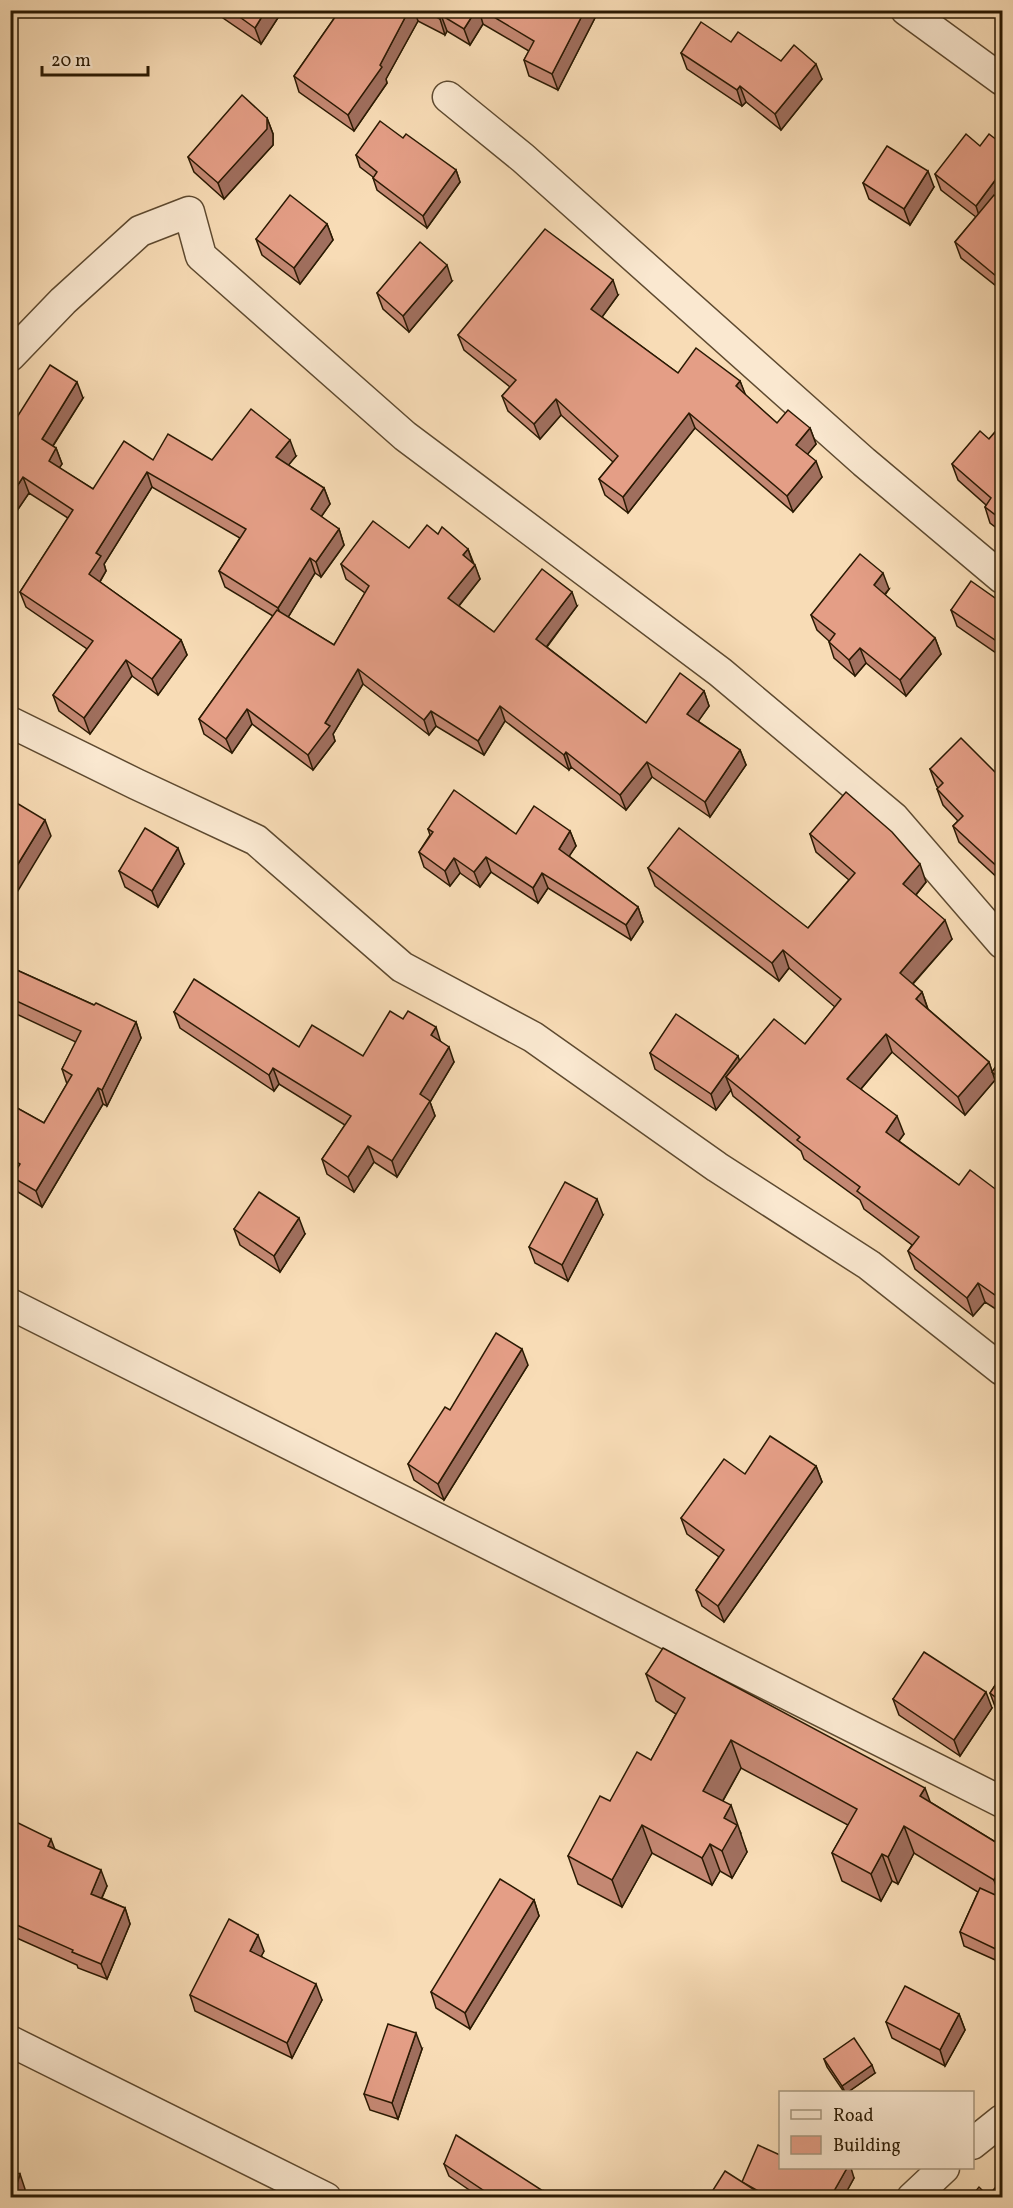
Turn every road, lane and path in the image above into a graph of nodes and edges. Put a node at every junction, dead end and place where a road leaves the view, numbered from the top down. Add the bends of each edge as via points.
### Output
1 (906, 10) edge
2 (1002, 80) edge
3 (448, 97) dead end
4 (10, 356) edge
5 (1002, 578) edge
6 (10, 722) edge
7 (1002, 943) edge
8 (10, 1304) edge
9 (1002, 1370) edge
10 (1002, 1802) edge
11 (10, 2041) edge
12 (1002, 2120) edge
13 (974, 2143) edge
14 (943, 2169) edge
15 (326, 2198) edge
16 (912, 2198) edge

1 - 2 street
3 - 5 street via 523,158 864,462
4 - 7 street via 140,231 189,212 201,256 405,436 720,672 894,818
6 - 9 street via 256,840 402,967 533,1037 717,1167 869,1266
8 - 10 street
11 - 15 street
12 - 13 street
14 - 16 street

